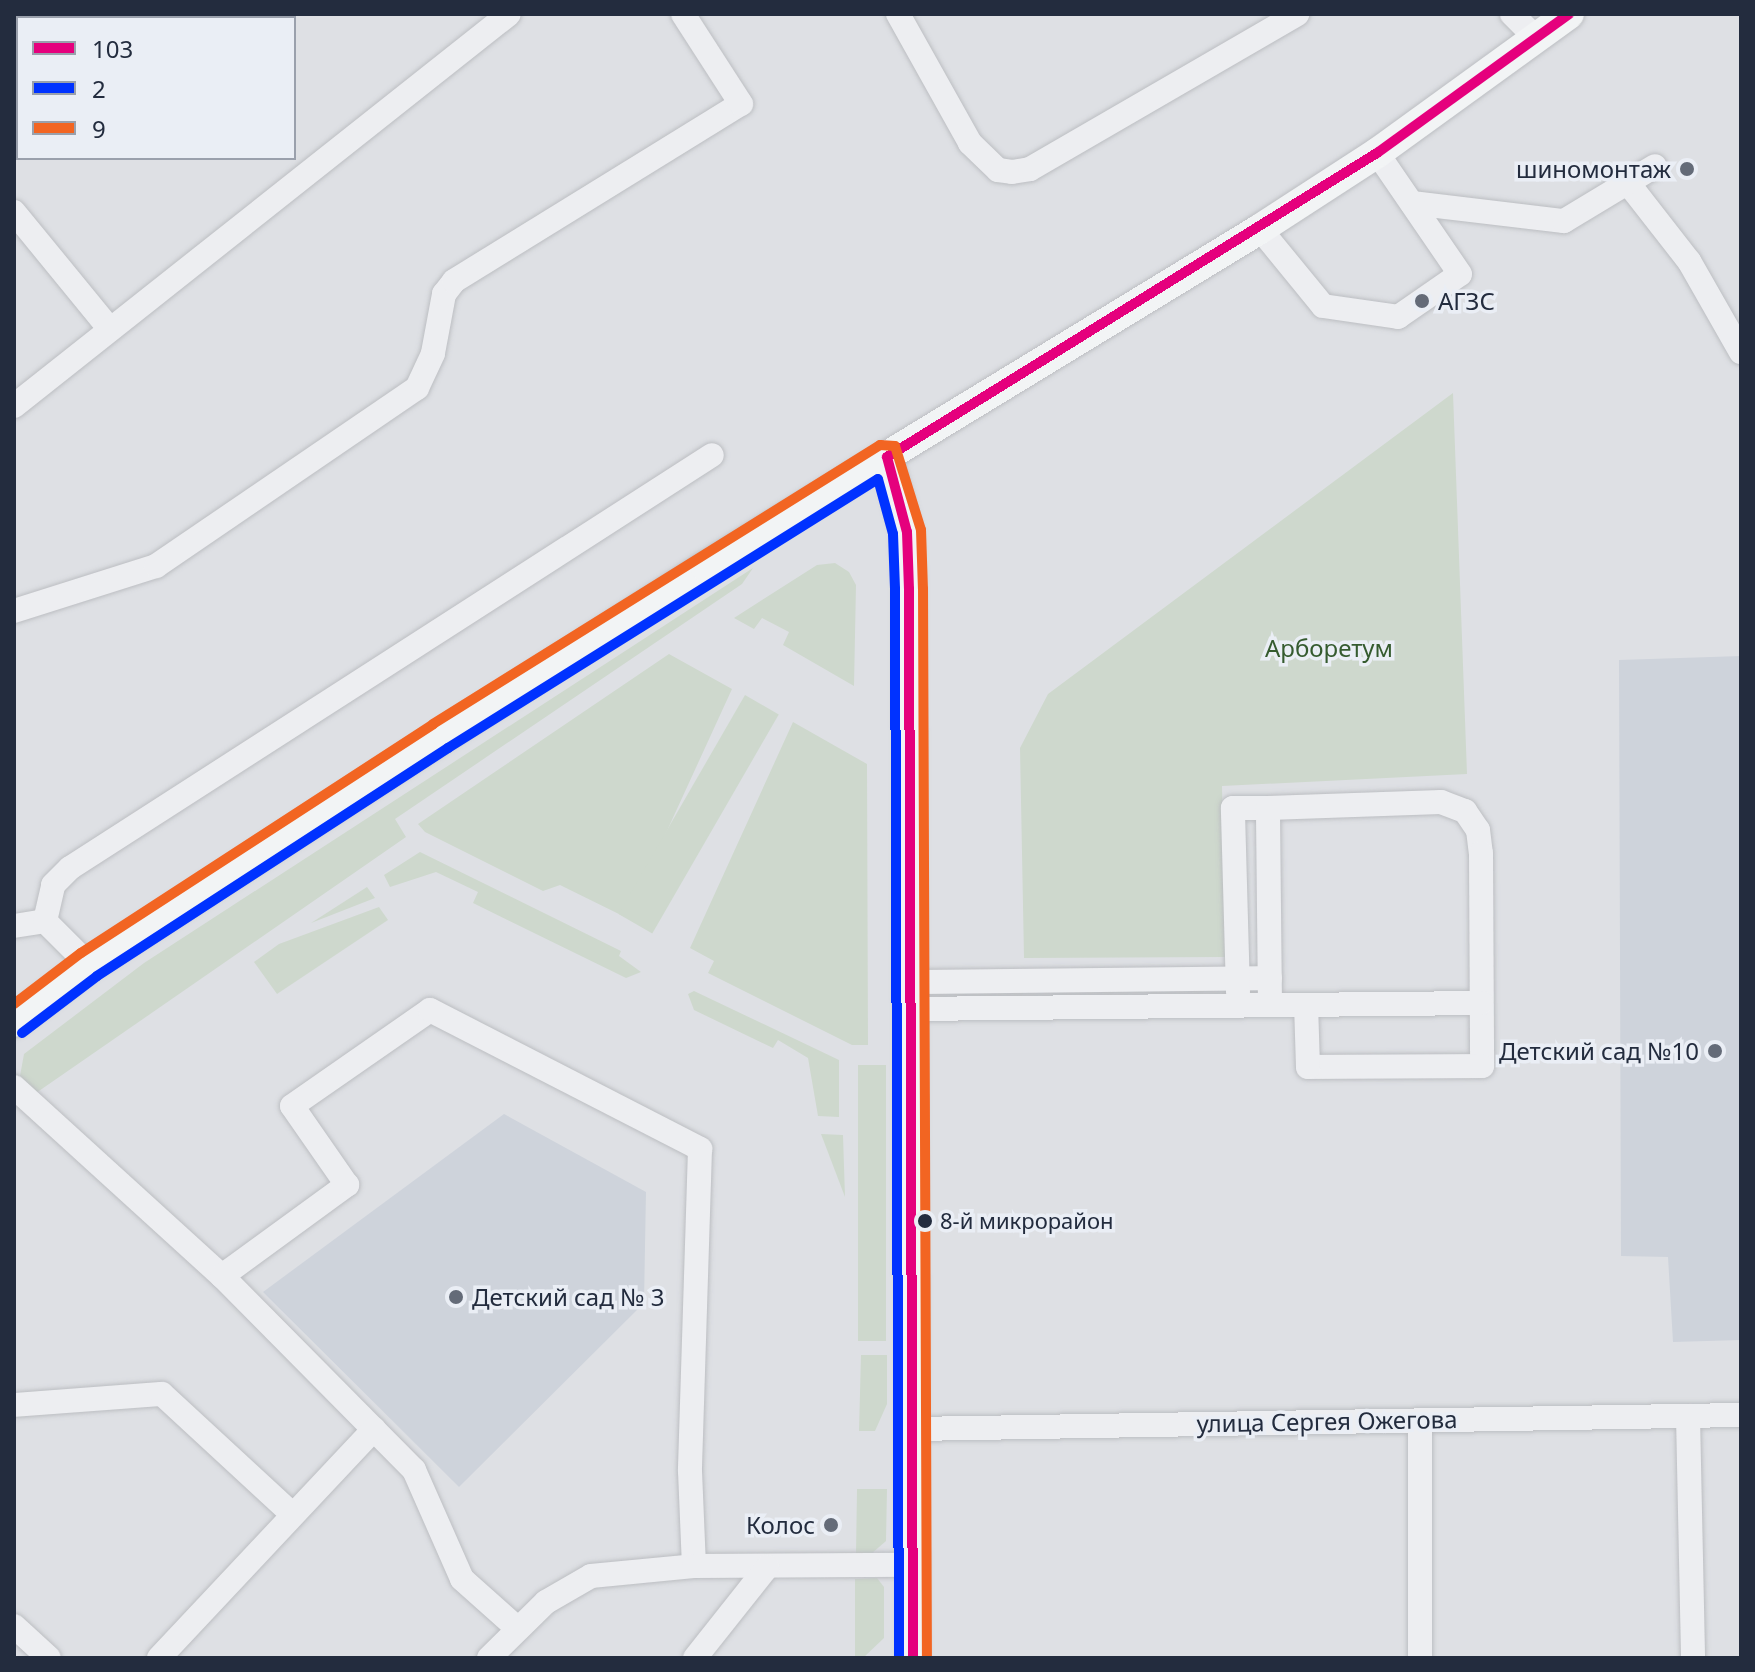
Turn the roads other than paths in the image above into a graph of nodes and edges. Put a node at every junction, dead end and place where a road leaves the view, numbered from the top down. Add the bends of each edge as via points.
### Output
1 (509, 14) edge
2 (683, 14) edge
3 (898, 14) edge
4 (1297, 14) edge
5 (1512, 14) edge
6 (1569, 14) edge
7 (1536, 38) junction
8 (1377, 153) junction
9 (1655, 166) dead end
10 (1628, 183) junction
11 (1412, 203) junction
12 (14, 212) edge
13 (1260, 229) junction
14 (109, 328) junction
15 (1741, 352) edge
16 (14, 406) edge
17 (712, 455) dead end
18 (887, 457) junction
19 (14, 611) edge
20 (1268, 808) junction
21 (45, 921) junction
22 (14, 926) edge
23 (89, 965) junction
24 (1238, 978) junction
25 (1270, 978) junction
26 (910, 996) junction
27 (1481, 1003) junction
28 (1270, 1005) junction
29 (1306, 1005) junction
30 (1239, 1006) junction
31 (14, 1022) edge
32 (14, 1087) edge
33 (222, 1276) junction
34 (14, 1405) edge
35 (1741, 1415) edge
36 (1688, 1416) junction
37 (1420, 1420) junction
38 (374, 1429) junction
39 (913, 1429) junction
40 (293, 1515) junction
41 (913, 1565) junction
42 (694, 1566) junction
43 (767, 1567) junction
44 (14, 1626) edge
45 (517, 1628) junction
46 (49, 1658) edge
47 (159, 1658) edge
48 (489, 1658) edge
49 (695, 1658) edge
50 (913, 1658) edge
51 (1420, 1658) edge
52 (1693, 1658) edge

1 - 14 street
2 - 19 street via 741,104 454,281 444,294 433,353 417,388 156,566
3 - 4 street via 970,143 998,170 1012,172 1030,169
5 - 7 street
6 - 7 main road
7 - 8 main road
8 - 11 street
8 - 13 main road
9 - 10 street
10 - 11 street via 1564,221
10 - 15 street via 1689,261
11 - 13 street via 1460,274 1398,317 1323,306
12 - 14 street
13 - 18 main road
14 - 16 street
17 - 21 street via 70,868 53,885
18 - 23 main road via 678,584
18 - 26 main road via 907,532
20 - 24 street via 1233,808
20 - 25 street
20 - 27 street via 1441,802 1465,811 1478,830 1481,853
21 - 22 street
21 - 23 street
23 - 31 main road
24 - 25 street
24 - 26 street
24 - 30 street
25 - 28 street
26 - 30 street
26 - 39 main road
27 - 29 street
27 - 29 street via 1482,1066 1308,1067
28 - 29 street
28 - 30 street
32 - 33 street
33 - 38 street
33 - 42 street via 347,1185 292,1106 430,1010 700,1149 690,1471
34 - 40 street via 162,1394
35 - 36 street, улица Сергея Ожегова
36 - 37 street, улица Сергея Ожегова
36 - 52 street
37 - 39 street, улица Сергея Ожегова
37 - 51 street
38 - 40 street
38 - 45 street via 414,1470 462,1579
39 - 41 main road
40 - 47 street
41 - 43 street
41 - 50 main road
42 - 43 street
42 - 45 street via 591,1576 546,1602
43 - 49 street
44 - 46 street
45 - 48 street

